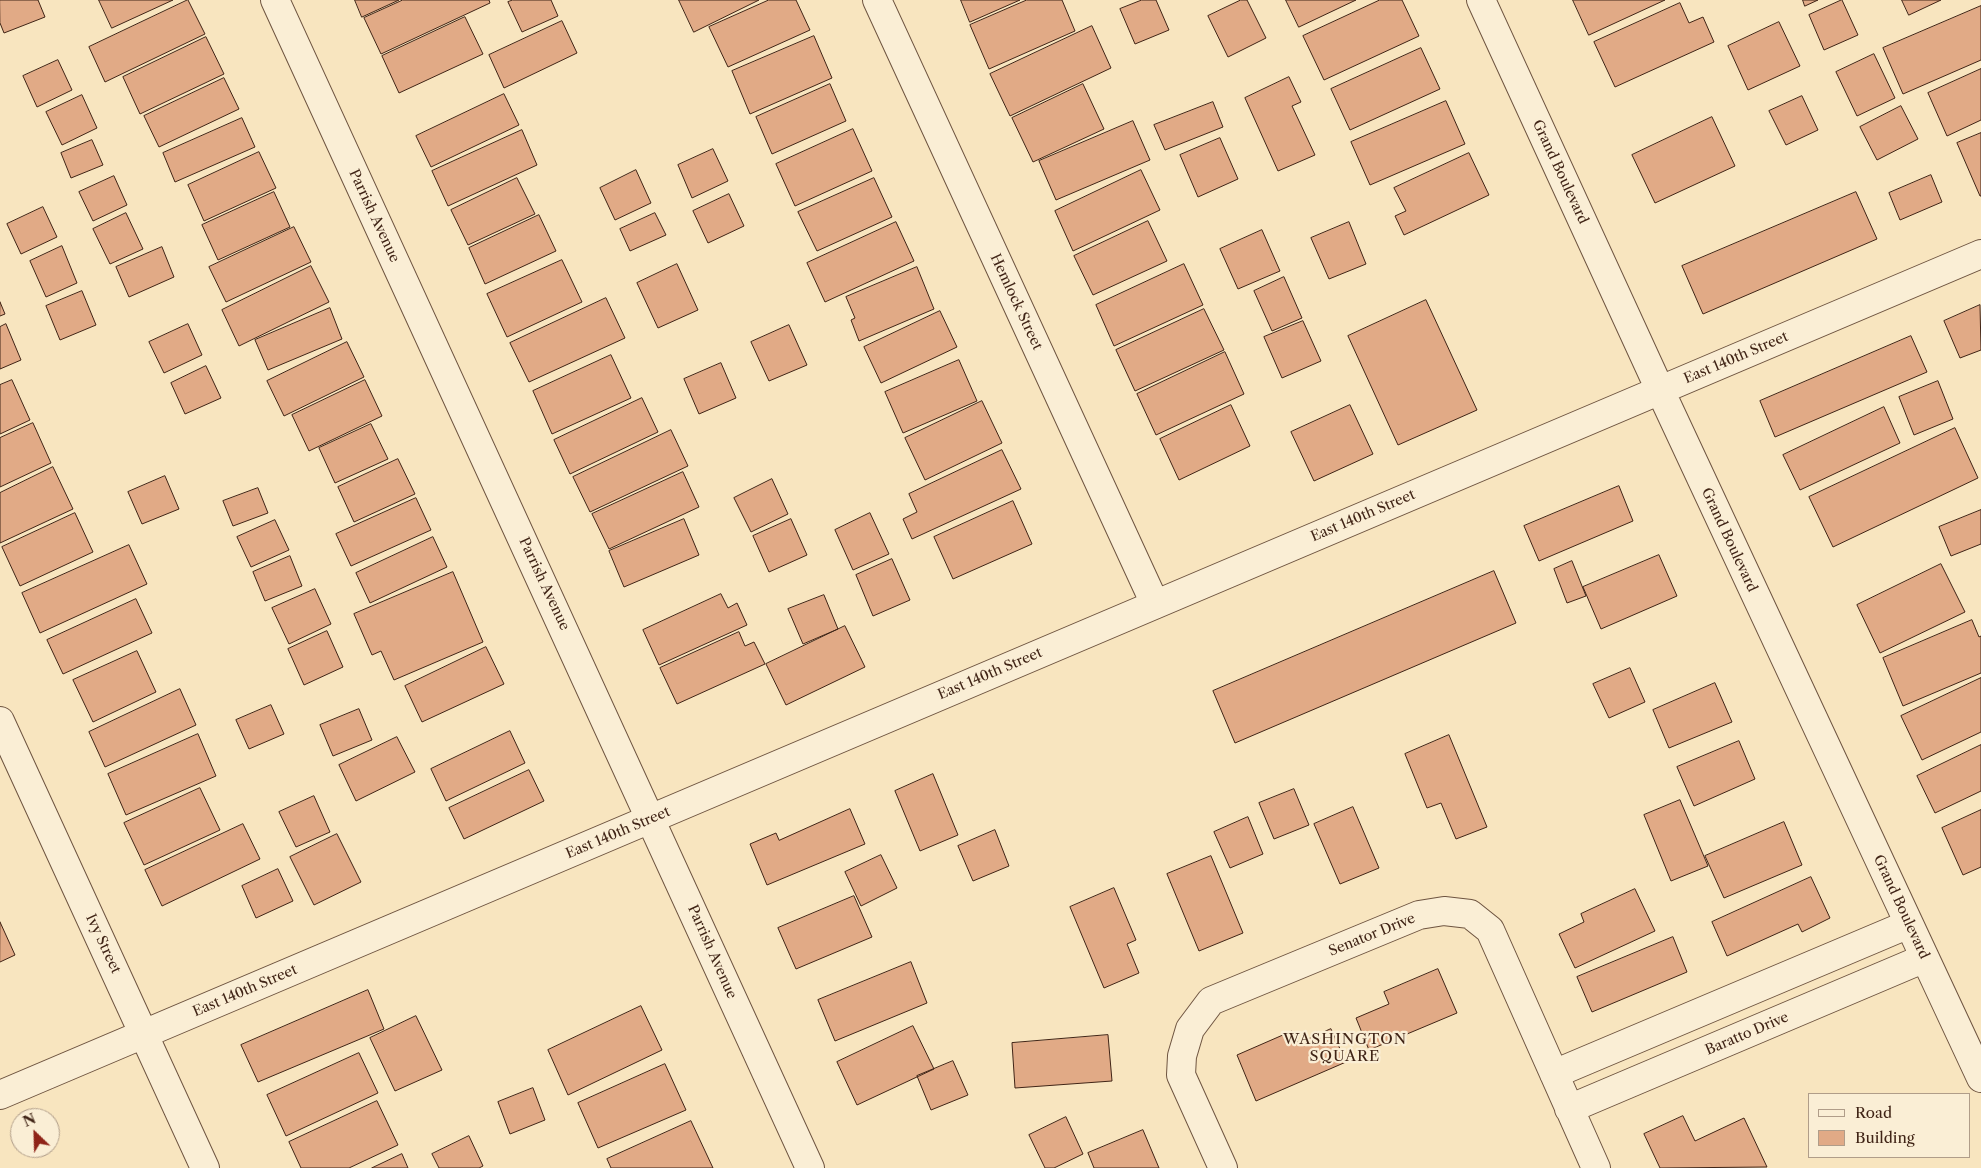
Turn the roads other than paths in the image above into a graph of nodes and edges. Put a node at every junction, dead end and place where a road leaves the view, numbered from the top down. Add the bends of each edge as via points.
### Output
1 (275, 0) edge
2 (877, 0) edge
3 (1482, 0) edge
4 (1981, 254) edge
5 (1660, 390) junction
6 (1155, 604) junction
7 (0, 721) edge
8 (652, 818) junction
9 (1908, 924) junction
10 (1925, 958) junction
11 (144, 1034) junction
12 (1554, 1074) junction
13 (1981, 1078) edge
14 (0, 1095) edge
15 (1570, 1110) junction
16 (205, 1168) edge
17 (810, 1168) edge
18 (1223, 1168) edge
19 (1596, 1168) edge

1 - 8 street, Parrish Avenue
2 - 6 street, Hemlock Street
3 - 5 street, Grand Boulevard
4 - 5 street, East 140th Street
5 - 6 street, East 140th Street
5 - 9 street, Grand Boulevard
6 - 8 street, East 140th Street
7 - 11 street, Ivy Street
8 - 11 street, East 140th Street
8 - 17 street, Parrish Avenue
9 - 10 street, Grand Boulevard
9 - 12 street
10 - 13 street, Grand Boulevard
10 - 15 street, Baratto Drive
11 - 14 street, East 140th Street
11 - 16 street, Ivy Street
12 - 15 street, Senator Drive
12 - 18 street, Senator Drive via 1490,930 1470,914 1444,912 1420,915 1211,1001 1190,1029 1182,1056 1181,1075
15 - 19 street, Senator Drive

